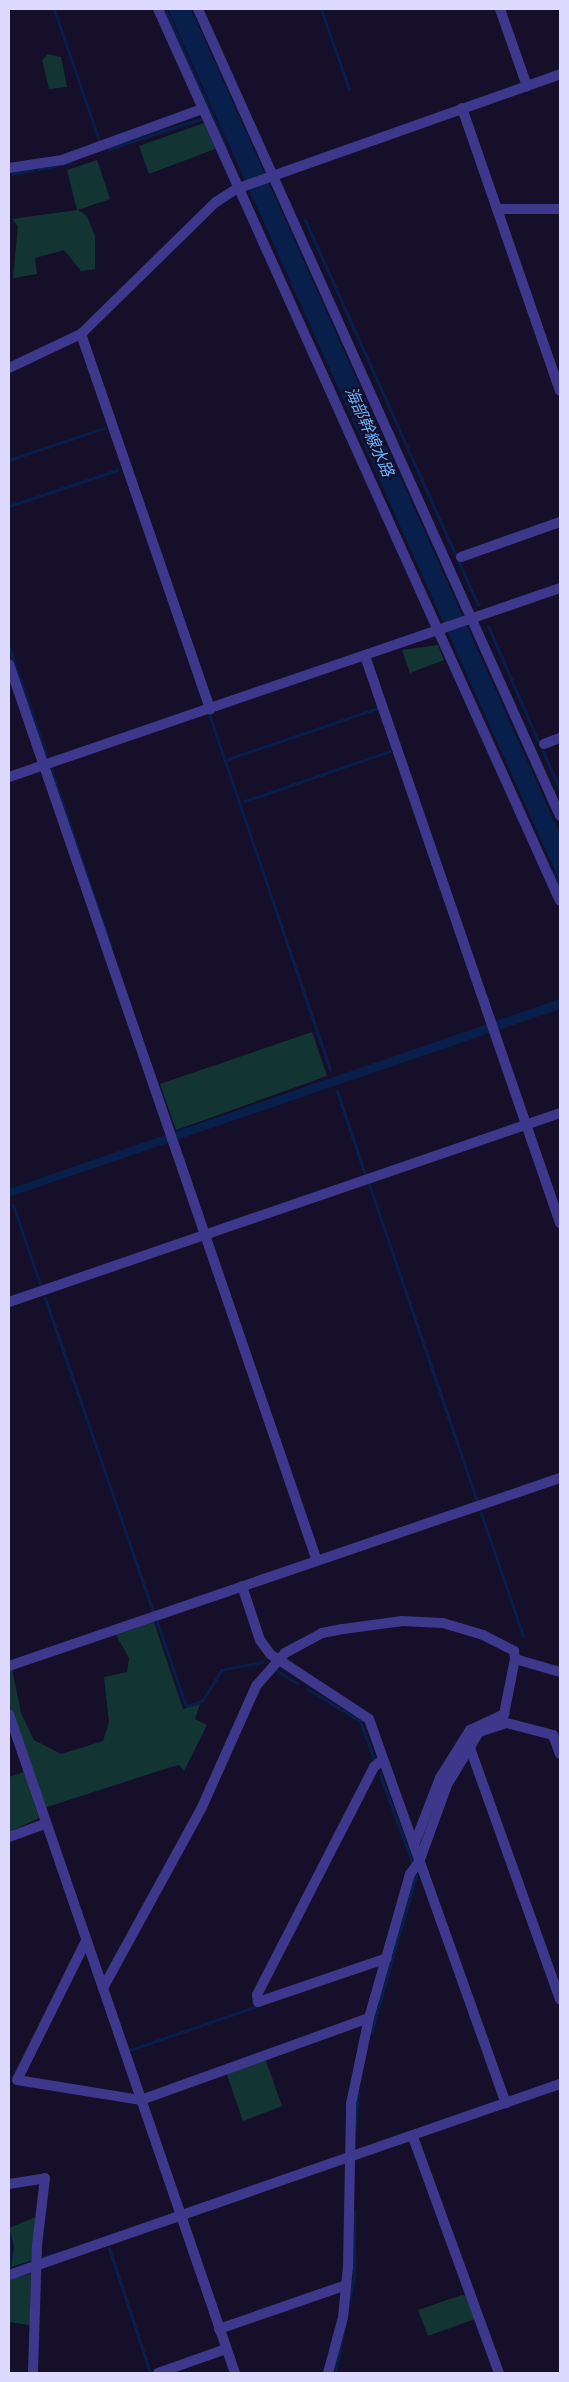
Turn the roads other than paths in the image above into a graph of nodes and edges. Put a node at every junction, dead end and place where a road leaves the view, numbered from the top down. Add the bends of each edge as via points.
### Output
1 (158, 9) edge
2 (198, 9) edge
3 (500, 9) edge
4 (560, 74) edge
5 (526, 86) junction
6 (462, 108) junction
7 (202, 109) junction
8 (9, 168) edge
9 (268, 175) junction
10 (238, 188) junction
11 (497, 209) junction
12 (560, 210) edge
13 (81, 334) junction
14 (556, 365) edge
15 (9, 368) edge
16 (560, 391) edge
17 (560, 522) edge
18 (461, 557) dead end
19 (560, 588) edge
20 (471, 618) junction
21 (438, 633) junction
22 (366, 656) junction
23 (9, 664) edge
24 (210, 709) junction
25 (560, 738) edge
26 (544, 744) dead end
27 (44, 765) junction
28 (9, 777) edge
29 (560, 816) edge
30 (560, 901) edge
31 (560, 1112) edge
32 (526, 1124) junction
33 (560, 1223) edge
34 (204, 1234) junction
35 (9, 1302) edge
36 (560, 1478) edge
37 (317, 1561) junction
38 (242, 1586) junction
39 (278, 1659) junction
40 (515, 1659) junction
41 (9, 1666) edge
42 (560, 1672) edge
43 (9, 1714) edge
44 (557, 1736) edge
45 (470, 1748) junction
46 (560, 1754) edge
47 (383, 1759) junction
48 (45, 1824) junction
49 (9, 1837) edge
50 (414, 1845) junction
51 (419, 1862) junction
52 (86, 1941) junction
53 (387, 1958) junction
54 (103, 1988) junction
55 (560, 1999) edge
56 (368, 2018) junction
57 (560, 2084) edge
58 (141, 2100) junction
59 (506, 2103) junction
60 (413, 2136) junction
61 (347, 2160) junction
62 (9, 2184) edge
63 (181, 2217) junction
64 (36, 2266) junction
65 (9, 2275) edge
66 (346, 2285) junction
67 (219, 2329) junction
68 (226, 2349) junction
69 (34, 2373) edge
70 (158, 2373) edge
71 (235, 2373) edge
72 (328, 2373) edge
73 (499, 2373) edge

1 - 7 street
2 - 9 street
3 - 5 street
4 - 5 street
5 - 6 street
6 - 9 street
6 - 11 street
7 - 8 street via 62,160
7 - 10 street
9 - 10 street
9 - 20 street
10 - 13 street via 216,202
10 - 21 street
11 - 12 street
11 - 14 street
13 - 15 street
13 - 24 street
14 - 16 street
17 - 18 street
19 - 20 street
20 - 21 street
20 - 29 street
21 - 22 street
21 - 30 street
22 - 24 street
22 - 32 street
23 - 27 street
24 - 27 street
25 - 26 street
27 - 28 street
27 - 34 street
31 - 32 street
32 - 33 street
32 - 34 street
34 - 35 street
34 - 37 street
36 - 37 street
37 - 38 street
38 - 39 street via 260,1640
38 - 41 street
39 - 40 street via 322,1633 402,1621 456,1625 514,1651
39 - 47 street via 369,1719
39 - 54 street via 256,1686 202,1807
40 - 42 street
40 - 50 street via 504,1714 470,1730 440,1778
43 - 48 street
44 - 45 street via 507,1723 479,1732
44 - 46 street
45 - 51 street via 446,1785
45 - 55 street
47 - 50 street
47 - 53 street via 374,1767 256,1995 258,2002
48 - 49 street
48 - 52 street
50 - 51 street
51 - 53 street via 410,1874
51 - 59 street
52 - 54 street
52 - 58 street via 17,2080
53 - 56 street
54 - 58 street
56 - 58 street
56 - 61 street via 352,2104
57 - 59 street
58 - 63 street
59 - 60 street
60 - 61 street
60 - 73 street
61 - 63 street
61 - 66 street
62 - 64 street via 45,2178
63 - 64 street
63 - 67 street
64 - 65 street
64 - 69 street
66 - 67 street
66 - 72 street via 343,2317
67 - 68 street
68 - 70 street
68 - 71 street

